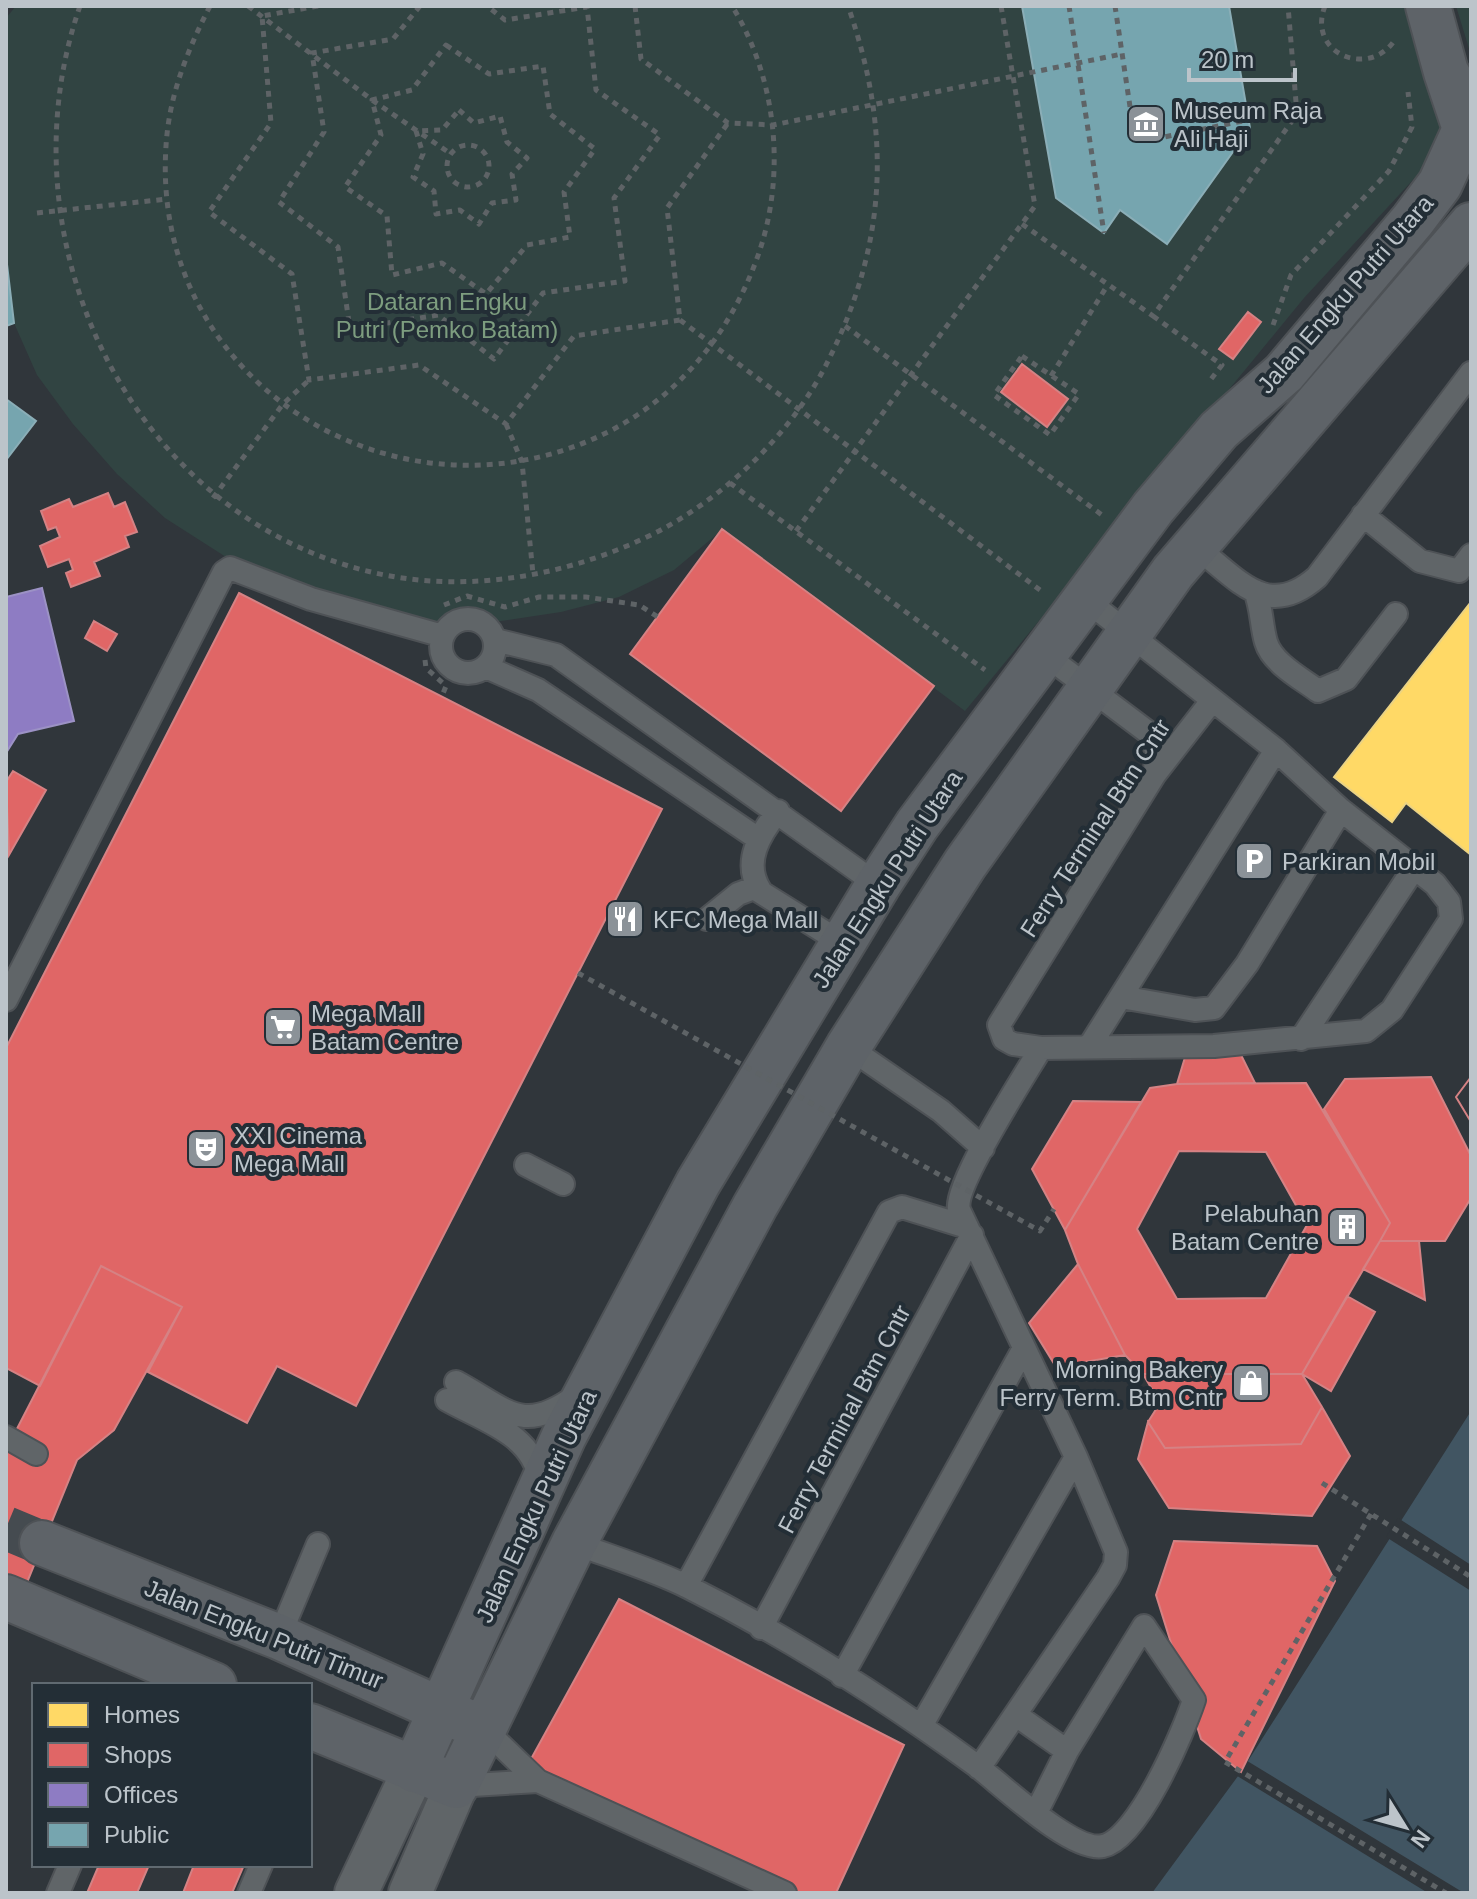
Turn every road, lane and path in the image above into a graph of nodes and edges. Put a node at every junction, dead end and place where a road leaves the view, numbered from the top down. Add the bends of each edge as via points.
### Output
1 (80, 6) edge
2 (210, 6) edge
3 (248, 6) edge
4 (318, 6) edge
5 (420, 6) edge
6 (487, 6) edge
7 (635, 6) edge
8 (732, 6) edge
9 (848, 6) edge
10 (1001, 6) edge
11 (1069, 6) edge
12 (1115, 6) edge
13 (1288, 6) edge
14 (1325, 6) edge
15 (1428, 6) edge
16 (262, 16) junction
17 (67, 27) dead end
18 (1401, 50) dead end
19 (312, 53) junction
20 (1122, 54) junction
21 (1078, 63) junction
22 (1426, 76) junction
23 (1012, 77) junction
24 (372, 100) junction
25 (874, 106) junction
26 (1471, 114) edge
27 (1248, 120) dead end
28 (728, 123) junction
29 (773, 125) junction
30 (416, 131) junction
31 (451, 154) junction
32 (167, 199) junction
33 (37, 202) dead end
34 (37, 213) junction
35 (1022, 224) junction
36 (1471, 225) edge
37 (40, 227) dead end
38 (1104, 233) dead end
39 (1107, 286) junction
40 (680, 320) junction
41 (845, 326) junction
42 (714, 343) junction
43 (1284, 373) junction
44 (1471, 373) edge
45 (911, 375) junction
46 (1051, 376) junction
47 (309, 380) junction
48 (283, 404) junction
49 (797, 409) junction
50 (506, 424) junction
51 (144, 433) dead end
52 (854, 452) junction
53 (522, 462) junction
54 (730, 483) junction
55 (213, 498) junction
56 (1363, 515) junction
57 (1106, 518) dead end
58 (796, 531) junction
59 (1196, 547) junction
60 (1471, 555) edge
61 (533, 574) junction
62 (1255, 591) junction
63 (1085, 599) junction
64 (1039, 607) dead end
65 (1396, 614) dead end
66 (1128, 635) junction
67 (443, 636) junction
68 (495, 640) junction
69 (1044, 654) junction
70 (998, 663) dead end
71 (486, 667) junction
72 (1090, 688) junction
73 (1211, 702) junction
74 (1276, 750) junction
75 (1155, 774) junction
76 (1341, 810) junction
77 (778, 811) junction
78 (757, 838) junction
79 (1415, 867) junction
80 (878, 885) junction
81 (760, 890) junction
82 (707, 919) dead end
83 (842, 943) junction
84 (578, 973) dead end
85 (1121, 997) junction
86 (6, 1000) edge
87 (1301, 1039) junction
88 (848, 1047) junction
89 (1089, 1047) junction
90 (1041, 1048) junction
91 (983, 1148) junction
92 (526, 1165) dead end
93 (563, 1184) dead end
94 (1054, 1209) dead end
95 (970, 1231) junction
96 (1024, 1348) junction
97 (599, 1375) junction
98 (6, 1437) edge
99 (36, 1454) dead end
100 (1076, 1457) junction
101 (1322, 1483) dead end
102 (541, 1489) junction
103 (1371, 1514) junction
104 (42, 1543) tunnel mouth
105 (574, 1543) junction
106 (318, 1544) dead end
107 (1471, 1577) edge
108 (686, 1586) junction
109 (6, 1597) edge
110 (761, 1628) junction
111 (279, 1637) junction
112 (151, 1673) edge
113 (842, 1676) junction
114 (204, 1683) edge
115 (443, 1709) junction
116 (1016, 1715) junction
117 (921, 1726) junction
118 (312, 1727) edge
119 (484, 1729) junction
120 (1067, 1751) junction
121 (979, 1768) junction
122 (414, 1770) junction
123 (538, 1781) junction
124 (456, 1786) junction
125 (1036, 1813) junction
126 (69, 1867) edge
127 (260, 1867) edge
128 (58, 1893) edge
129 (249, 1893) edge
130 (356, 1893) edge
131 (410, 1893) edge
132 (785, 1893) edge
133 (1446, 1893) edge

1 - 17 path
2 - 32 path via 173,96 166,147
3 - 16 path
4 - 16 path
5 - 19 path via 393,39
6 - 19 path via 505,20 587,7 596,90 660,135 614,198 625,281 543,293 494,359 438,315 350,329 338,247 279,202 324,132
7 - 28 path via 641,59
8 - 29 path via 762,74
9 - 25 path
10 - 23 path
11 - 21 path
12 - 20 path
13 - 39 path via 1297,114 1153,316
14 - 18 path via 1324,38 1343,57 1370,60 1382,55 1398,35
15 - 22 main road
16 - 19 path
16 - 47 path via 271,123 209,212 292,274
19 - 24 path
20 - 21 path
20 - 27 path via 1132,120 1154,139
21 - 23 path
21 - 38 path
22 - 26 main road
22 - 43 path via 1412,127 1389,171 1291,275 1273,319
22 - 43 main road, Jalan Engku Putri Utara via 1465,129 1455,158 1413,220
23 - 25 path
23 - 35 path via 1035,206
24 - 24 path via 412,90 446,45 489,74 543,66 550,114 595,149 564,192 570,237 527,245 486,294 442,263 392,275 387,216 345,187 381,135
24 - 30 path
25 - 29 path
25 - 41 path via 879,187 870,253
28 - 29 path
28 - 40 path via 667,208
29 - 42 path via 774,182 764,239 744,294
30 - 30 path via 442,130 459,110 474,123 500,116 507,142 527,158 512,174 516,200 492,203 479,224 460,210 436,214 434,191 413,177 423,154
30 - 31 path
31 - 31 path via 468,145 481,149 488,160 484,179 472,186 458,184 449,173
32 - 34 path
32 - 48 path via 177,246 217,334 247,372
33 - 34 path
34 - 37 path
35 - 39 path
35 - 45 path
36 - 59 main road, Jalan Engku Putri Utara
39 - 46 path
40 - 42 path
40 - 50 path via 574,336
41 - 45 path
41 - 49 path via 821,376
42 - 49 path
42 - 53 path via 676,386 629,421 578,447
43 - 63 main road, Jalan Engku Putri Utara via 1219,430
44 - 56 lane
45 - 52 path
45 - 57 path
46 - 46 path via 1079,394 1050,435 994,395 1022,356
47 - 48 path
47 - 50 path via 419,365
48 - 53 path via 325,432 421,464
48 - 55 path
49 - 52 path
49 - 54 path
50 - 53 path
51 - 55 path
52 - 58 path
52 - 64 path via 1047,596
53 - 61 path
54 - 58 path
54 - 61 path via 683,518 624,549
55 - 61 path via 302,550 364,570 430,581 495,581
56 - 60 lane via 1420,561 1459,571
56 - 62 lane via 1304,588 1275,598
58 - 70 path via 989,674
59 - 62 lane
59 - 66 main road, Jalan Engku Putri Utara
62 - 65 lane via 1266,646 1318,691 1346,679
63 - 66 lane
63 - 69 main road, Jalan Engku Putri Utara
66 - 72 main road, Jalan Engku Putri Utara
66 - 73 lane
67 - 68 lane via 453,623 470,618 486,625
67 - 71 lane via 441,653 451,668 469,674
67 - 86 lane via 311,599 230,568 224,572
68 - 71 lane
68 - 77 lane via 556,655
69 - 72 lane
69 - 80 main road, Jalan Engku Putri Utara
71 - 78 lane via 538,690
72 - 75 lane via 1149,733 1156,750
72 - 88 main road, Jalan Engku Putri Utara via 965,864
73 - 74 lane
73 - 75 lane, Ferry Terminal Btm Cntr
74 - 76 lane
74 - 85 lane
75 - 90 lane, Ferry Terminal Btm Cntr via 999,1025 1004,1039 1013,1044
76 - 79 lane
76 - 85 lane via 1247,964 1214,1008 1195,1010
77 - 78 lane
77 - 80 lane
78 - 81 lane via 753,874
79 - 87 lane
79 - 87 lane via 1449,902 1451,919 1392,1010 1366,1031
80 - 83 main road, Jalan Engku Putri Utara
81 - 82 lane via 738,894
81 - 83 lane
83 - 97 main road, Jalan Engku Putri Utara via 698,1183
84 - 94 path, bridge via 1040,1231
85 - 89 lane
87 - 89 lane
88 - 91 lane via 941,1111
88 - 105 main road, Jalan Engku Putri Utara via 755,1206
89 - 90 lane
90 - 91 lane
91 - 95 lane via 958,1195
92 - 93 lane
95 - 96 lane
95 - 108 lane via 902,1207 889,1212
95 - 110 lane, Ferry Terminal Btm Cntr
96 - 100 lane
96 - 113 lane
97 - 102 main road, Jalan Engku Putri Utara
97 - 102 lane via 542,1417 521,1417 451,1391 525,1445 537,1464
98 - 99 lane
100 - 116 lane via 1116,1552 1115,1565
100 - 117 lane
101 - 103 path
102 - 115 main road, Jalan Engku Putri Utara
103 - 107 path
103 - 133 path via 1225,1762
104 - 111 main road, Jalan Engku Putri Timur
105 - 108 lane
105 - 119 main road, Jalan Engku Putri Utara
106 - 111 lane
108 - 110 lane
109 - 112 main road
110 - 113 lane
111 - 115 main road, Jalan Engku Putri Timur
112 - 114 main road
113 - 117 lane
115 - 119 main road, Jalan Engku Putri Timur
115 - 122 main road, Jalan Engku Putri Utara
116 - 120 lane
116 - 121 lane
117 - 121 lane
118 - 122 main road
119 - 123 lane
119 - 124 main road, Jalan Engku Putri Utara
120 - 125 lane
120 - 125 lane via 1144,1626 1194,1700 1177,1746 1125,1834 1103,1846 1085,1845
121 - 125 lane
122 - 124 main road
122 - 130 street
123 - 124 lane
123 - 132 lane
124 - 131 street
126 - 128 lane
127 - 129 lane

